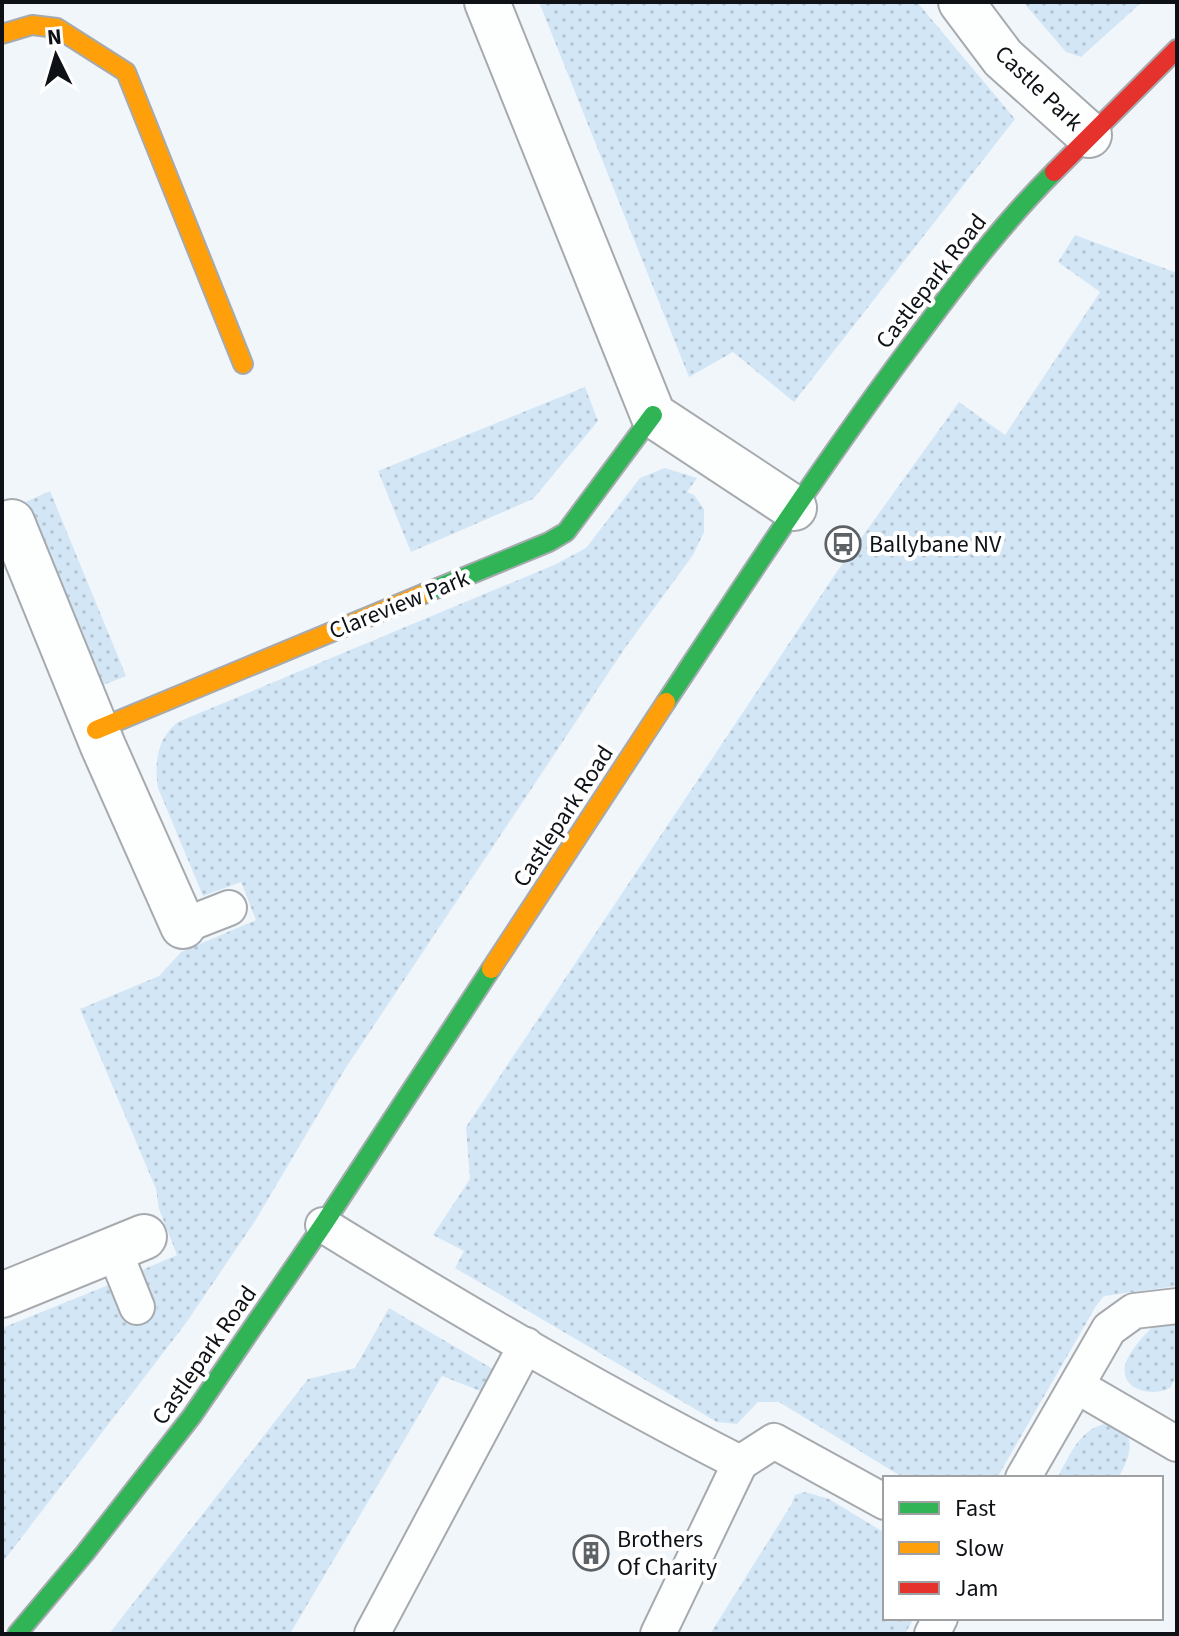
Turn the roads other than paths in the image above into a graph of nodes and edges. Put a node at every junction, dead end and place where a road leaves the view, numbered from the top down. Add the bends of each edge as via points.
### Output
1 (487, 2) edge
2 (961, 2) edge
3 (2, 34) edge
4 (1177, 49) edge
5 (1089, 135) junction
6 (243, 364) dead end
7 (653, 415) junction
8 (794, 508) junction
9 (12, 522) dead end
10 (96, 730) junction
11 (229, 908) dead end
12 (183, 926) joint
13 (323, 1225) junction
14 (129, 1244) joint
15 (2, 1295) edge
16 (1177, 1306) edge
17 (137, 1307) dead end
18 (526, 1345) junction
19 (1077, 1386) junction
20 (1177, 1444) edge
21 (740, 1463) junction
22 (1024, 1476) edge
23 (883, 1501) edge
24 (17, 1634) edge
25 (372, 1634) edge
26 (658, 1634) edge

1 - 7 street
2 - 5 street, Castle Park via 1003,58
3 - 6 street via 32,25 57,28 126,72
4 - 5 street, Castlepark Road
5 - 8 street, Castlepark Road via 963,275
7 - 8 street
7 - 10 street, Clareview Park via 566,532 549,542
8 - 13 street, Castlepark Road
9 - 10 street
10 - 12 street
11 - 12 lane
13 - 18 lane
13 - 24 street, Castlepark Road via 192,1416
14 - 15 street
14 - 17 lane
16 - 19 lane via 1134,1311 1109,1329
18 - 21 lane
18 - 25 lane
19 - 20 lane
19 - 22 lane
21 - 23 lane via 774,1441
21 - 26 lane

